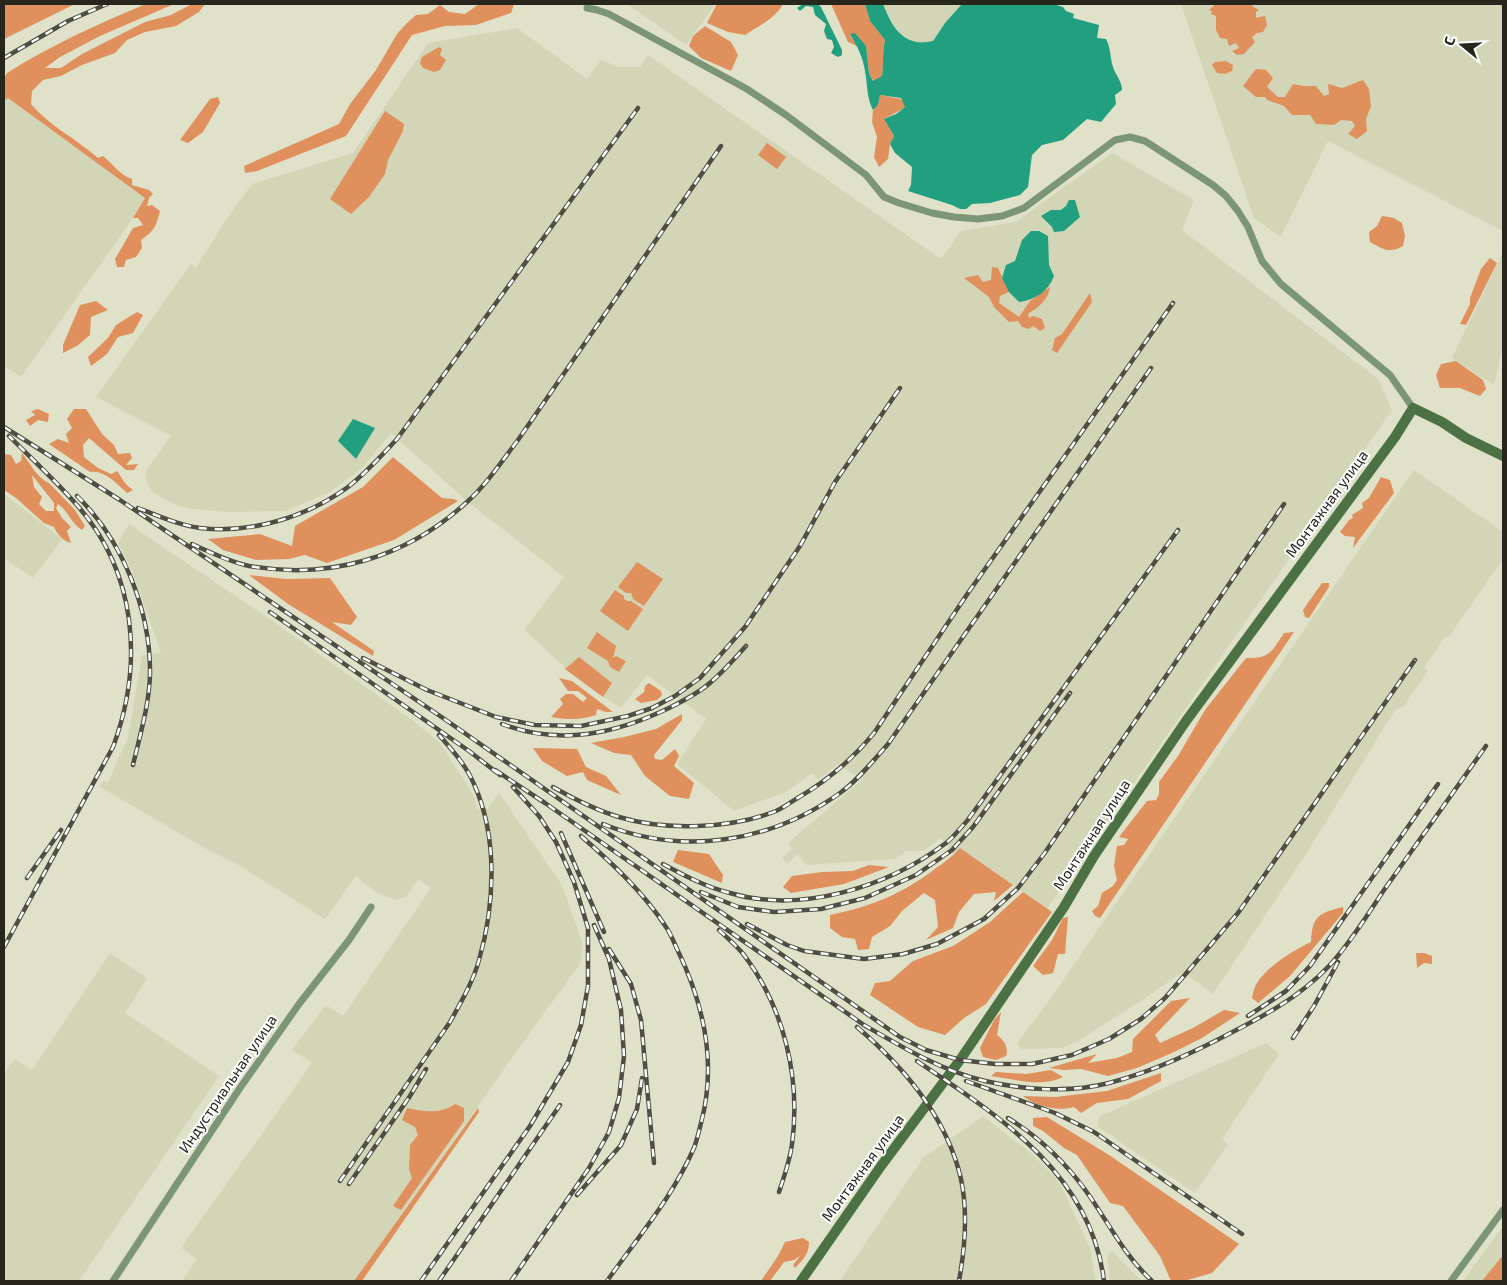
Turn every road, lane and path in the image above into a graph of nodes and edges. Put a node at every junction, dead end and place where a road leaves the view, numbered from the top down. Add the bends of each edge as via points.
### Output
1 (587, 8) dead end
2 (1413, 408) junction
3 (1503, 456) edge
4 (371, 907) dead end
5 (1503, 1210) edge
6 (113, 1281) edge
7 (801, 1281) edge
8 (1451, 1281) edge

1 - 2 street via 609,14 747,88 866,175 884,197 932,213 978,219 1002,216 1024,208 1115,140 1130,137 1145,141 1226,196 1248,227 1262,261 1282,284 1390,374
2 - 3 street
2 - 7 street, Монтажная улица via 1186,721 960,1060
4 - 6 street, Индустриальная улица via 240,1088
5 - 8 street

